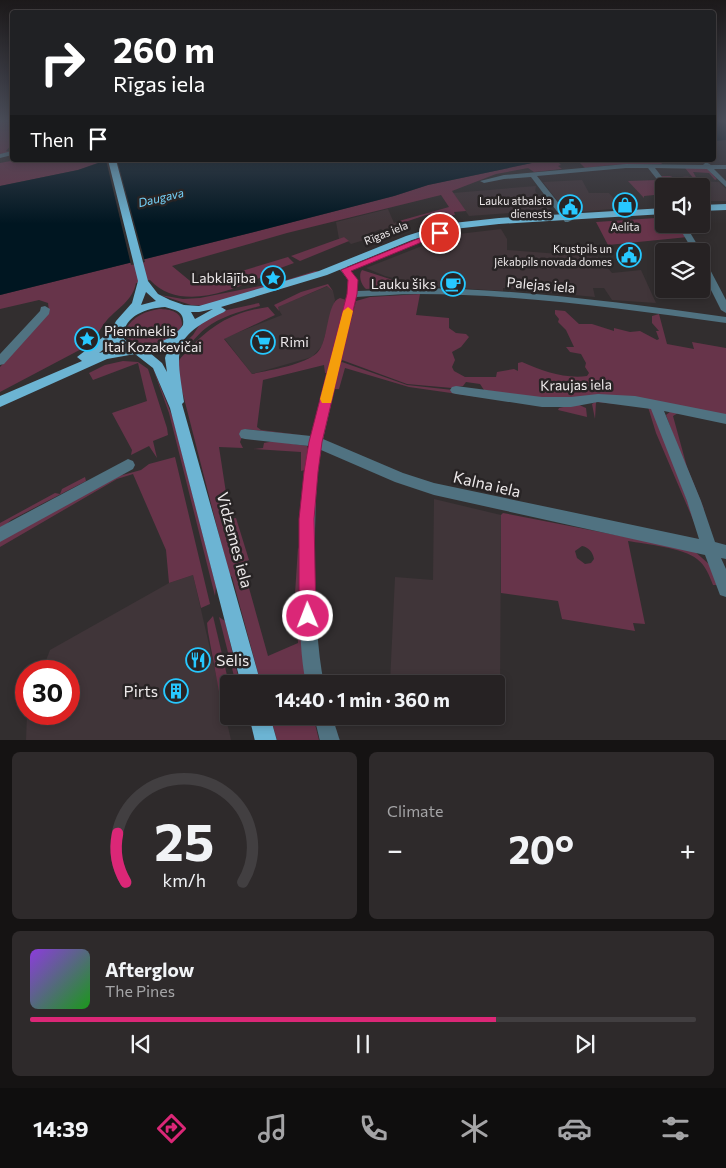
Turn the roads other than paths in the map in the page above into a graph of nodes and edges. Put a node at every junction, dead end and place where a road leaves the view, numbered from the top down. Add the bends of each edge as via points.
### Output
1 (113, 162) edge
2 (704, 162) edge
3 (650, 166) junction
4 (709, 166) junction
5 (726, 167) edge
6 (532, 175) junction
7 (659, 178) edge
8 (484, 181) dead end
9 (726, 185) edge
10 (726, 207) edge
11 (710, 208) edge
12 (655, 212) edge
13 (566, 218) junction
14 (343, 268) junction
15 (710, 278) edge
16 (143, 281) junction
17 (352, 294) junction
18 (176, 306) junction
19 (45, 309) dead end
20 (726, 310) edge
21 (127, 316) junction
22 (726, 320) edge
23 (187, 329) junction
24 (117, 332) junction
25 (177, 340) junction
26 (135, 350) junction
27 (0, 361) edge
28 (24, 390) junction
29 (456, 390) dead end
30 (0, 402) edge
31 (656, 406) junction
32 (177, 407) junction
33 (726, 419) edge
34 (245, 434) dead end
35 (316, 442) junction
36 (128, 465) dead end
37 (0, 535) edge
38 (710, 549) junction
39 (726, 552) edge
40 (726, 589) edge
41 (249, 675) edge
42 (313, 675) edge
43 (262, 725) edge
44 (326, 725) edge
45 (266, 740) edge
46 (330, 740) edge

1 - 16 main road
2 - 4 street
3 - 4 street
3 - 6 street
3 - 7 street
4 - 5 street
4 - 9 street
6 - 8 street
6 - 13 street
10 - 11 main road
12 - 13 main road, Rīgas iela
13 - 14 main road, Rīgas iela via 448,231
14 - 17 street via 353,280
14 - 18 main road, Rīgas iela via 220,304 195,309
14 - 23 main road, Rīgas iela via 220,310
15 - 20 street
16 - 18 main road via 154,296
16 - 21 main road via 139,300
17 - 22 street, Palejas iela via 421,290 480,294
17 - 35 street
18 - 21 main road via 153,305
18 - 23 main road via 190,319
19 - 27 street
21 - 24 main road
23 - 25 main road
24 - 26 main road via 120,343
24 - 28 main road via 99,348
25 - 26 main road via 158,348
25 - 32 main road, Vidzemes iela via 171,358
26 - 28 main road via 104,356
26 - 32 main road, Vidzemes iela via 158,366
28 - 30 main road
29 - 31 street, Kraujas iela via 542,402 598,398
31 - 33 street, Kraujas iela
31 - 38 street
32 - 41 main road, Vidzemes iela
34 - 35 street, Kalna iela
35 - 38 street, Kalna iela via 434,489
35 - 42 street via 307,519 308,627
36 - 37 street
38 - 39 street, Kalna iela
38 - 40 street
43 - 45 main road
44 - 46 street

